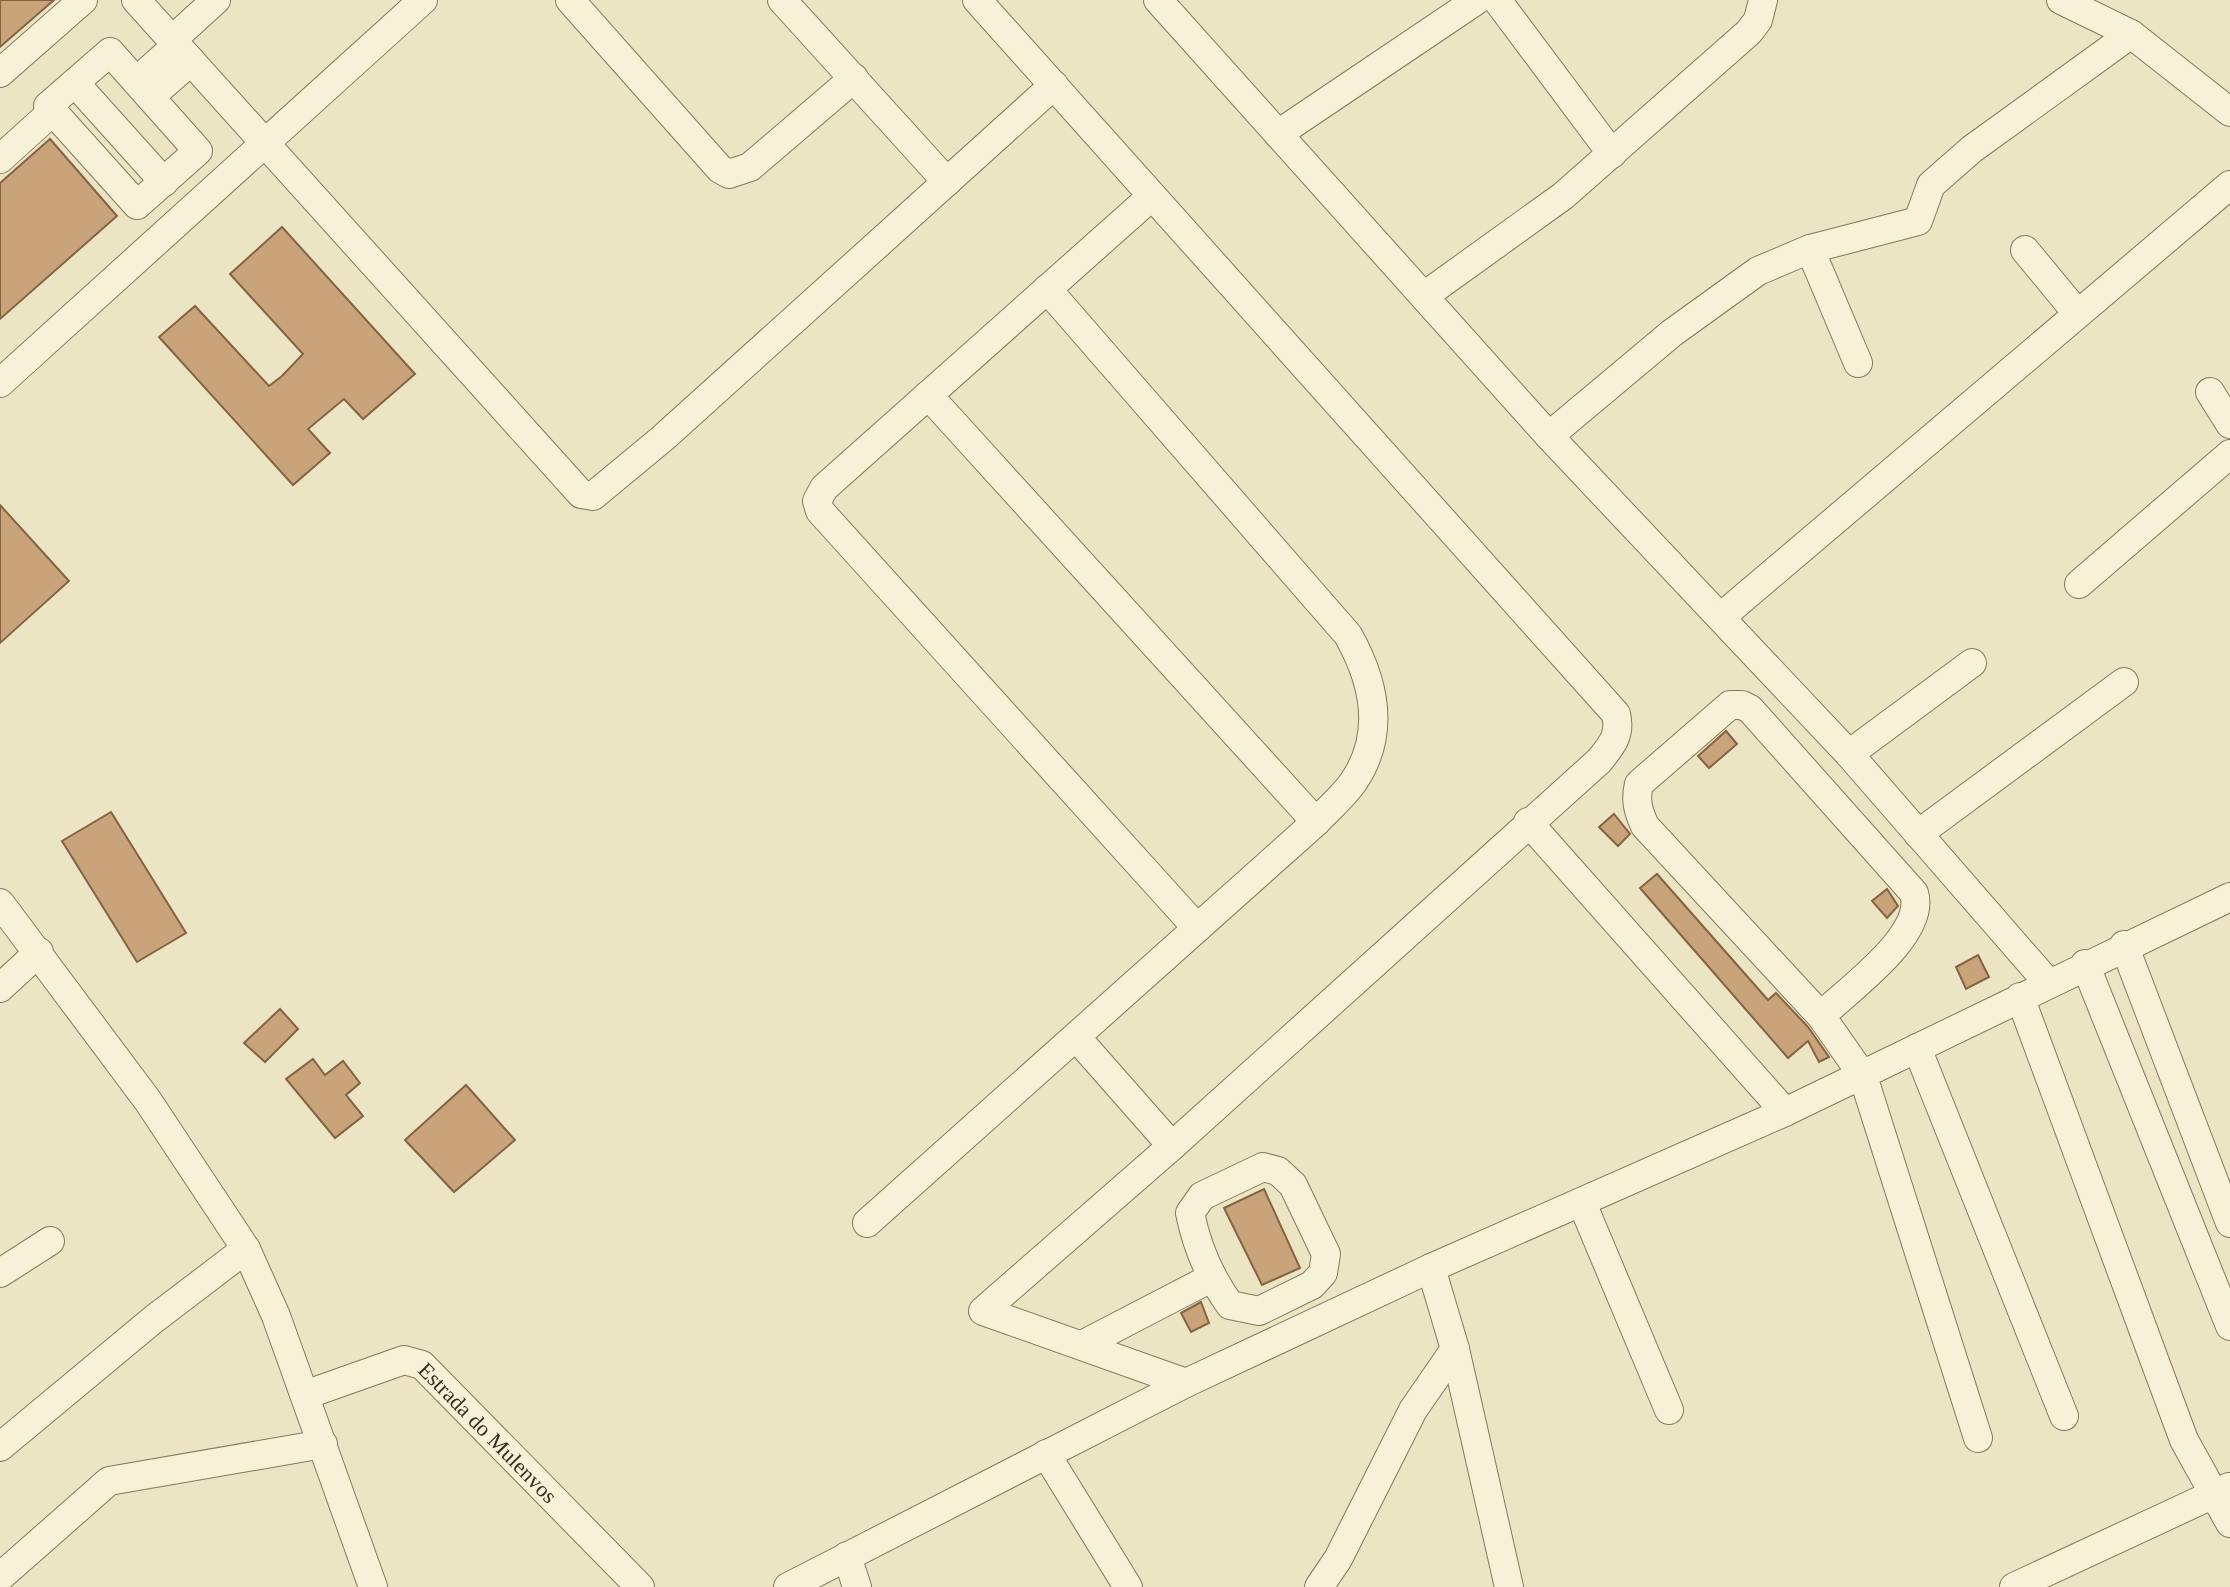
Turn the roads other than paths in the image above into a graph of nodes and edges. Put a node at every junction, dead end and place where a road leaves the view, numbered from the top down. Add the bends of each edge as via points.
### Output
1 (83, 0) edge
2 (136, 0) edge
3 (216, 0) edge
4 (423, 0) edge
5 (570, 0) edge
6 (782, 0) edge
7 (977, 0) edge
8 (1158, 0) edge
9 (1477, 0) edge
10 (1497, 0) edge
11 (1763, 0) edge
12 (2061, 0) edge
13 (2131, 34) junction
14 (180, 49) junction
15 (0, 73) edge
16 (854, 78) junction
17 (75, 83) junction
18 (1054, 85) junction
19 (144, 89) junction
20 (53, 111) junction
21 (2230, 112) edge
22 (1278, 134) junction
23 (265, 143) junction
24 (1612, 154) junction
25 (0, 159) edge
26 (164, 182) junction
27 (947, 182) junction
28 (2230, 185) edge
29 (1152, 196) junction
30 (1810, 249) junction
31 (2025, 250) dead end
32 (1047, 289) junction
33 (1424, 296) junction
34 (2077, 313) junction
35 (1858, 363) dead end
36 (0, 383) edge
37 (2210, 392) dead end
38 (928, 395) junction
39 (2230, 424) edge
40 (1549, 436) junction
41 (2230, 454) edge
42 (2079, 584) dead end
43 (1721, 617) junction
44 (1972, 663) dead end
45 (2124, 682) dead end
46 (1849, 754) junction
47 (1316, 822) junction
48 (1528, 822) junction
49 (1918, 834) junction
50 (2230, 897) edge
51 (0, 903) edge
52 (1197, 928) junction
53 (2124, 945) junction
54 (39, 952) junction
55 (2085, 964) junction
56 (2049, 984) junction
57 (0, 988) edge
58 (2020, 997) junction
59 (1821, 1016) junction
60 (1076, 1037) junction
61 (1917, 1048) junction
62 (1863, 1076) junction
63 (1785, 1112) junction
64 (1172, 1146) junction
65 (1582, 1203) junction
66 (867, 1223) dead end
67 (2230, 1223) edge
68 (50, 1241) dead end
69 (246, 1249) junction
70 (1431, 1268) junction
71 (0, 1273) edge
72 (1211, 1278) junction
73 (2230, 1326) edge
74 (1082, 1345) junction
75 (1455, 1349) junction
76 (1186, 1383) junction
77 (305, 1395) junction
78 (1669, 1410) dead end
79 (2064, 1416) dead end
80 (1978, 1438) dead end
81 (1, 1442) edge
82 (323, 1444) junction
83 (1046, 1454) junction
84 (2222, 1490) edge
85 (2230, 1523) edge
86 (847, 1556) junction
87 (0, 1577) edge
88 (373, 1587) edge
89 (640, 1587) edge
90 (788, 1587) edge
91 (857, 1587) edge
92 (1128, 1587) edge
93 (1319, 1587) edge
94 (1509, 1587) edge
95 (2014, 1587) edge

1 - 15 street
2 - 14 street
3 - 14 street
4 - 23 street
5 - 16 street via 729,174 750,167
6 - 16 street
7 - 18 street
8 - 22 street
9 - 22 street
10 - 24 street
11 - 24 street via 1749,32
12 - 13 street
13 - 21 street
13 - 30 street via 1972,149 1931,185 1918,221
14 - 19 street
14 - 23 street
16 - 27 street
17 - 19 street via 110,52
17 - 20 street via 48,106
17 - 26 street
18 - 27 street
18 - 29 street
19 - 26 street via 198,151
20 - 25 street
20 - 26 street via 137,205
22 - 33 street
23 - 27 street via 581,494 593,496
23 - 36 street
24 - 33 street
28 - 34 street
29 - 32 street
29 - 48 street via 1616,714 1620,728 1599,761
30 - 35 street
30 - 40 street via 1746,280 1672,333
31 - 34 street
32 - 38 street
32 - 47 street via 1348,635 1362,659 1373,689 1368,753 1354,782
33 - 40 street
34 - 43 street
37 - 39 street
38 - 47 street
38 - 52 street via 824,488 817,501 820,511
40 - 43 street
41 - 42 street
43 - 46 street
44 - 46 street
45 - 49 street
46 - 49 street
47 - 52 street
48 - 63 street
48 - 64 street
49 - 56 street
50 - 53 street
51 - 54 street
52 - 60 street
53 - 55 street
53 - 67 street
54 - 57 street
54 - 69 street via 197,1171
55 - 56 street
55 - 73 street
56 - 58 street
58 - 61 street
58 - 84 street via 2184,1440
59 - 59 street via 1908,933 1918,906 1914,893 1750,709 1730,705 1639,784 1639,814
59 - 62 street
60 - 64 street
60 - 66 street
61 - 62 street
61 - 79 street
62 - 63 street
62 - 80 street
63 - 65 street
64 - 74 street via 983,1311
65 - 70 street
65 - 78 street
68 - 71 street
69 - 77 street
69 - 81 street
70 - 75 street
70 - 76 street
72 - 72 street via 1230,1305 1259,1311 1312,1285 1323,1273 1326,1254 1293,1185 1278,1171 1263,1167 1226,1184 1202,1196 1190,1213
72 - 74 street
74 - 76 street
75 - 93 street via 1413,1410
75 - 94 street
76 - 83 street
77 - 82 street
77 - 89 street, Estrada do Mulenvos via 404,1360 422,1365
82 - 87 street via 109,1481
82 - 88 street
83 - 86 street
83 - 92 street
84 - 85 street
84 - 95 street
86 - 90 street
86 - 91 street

